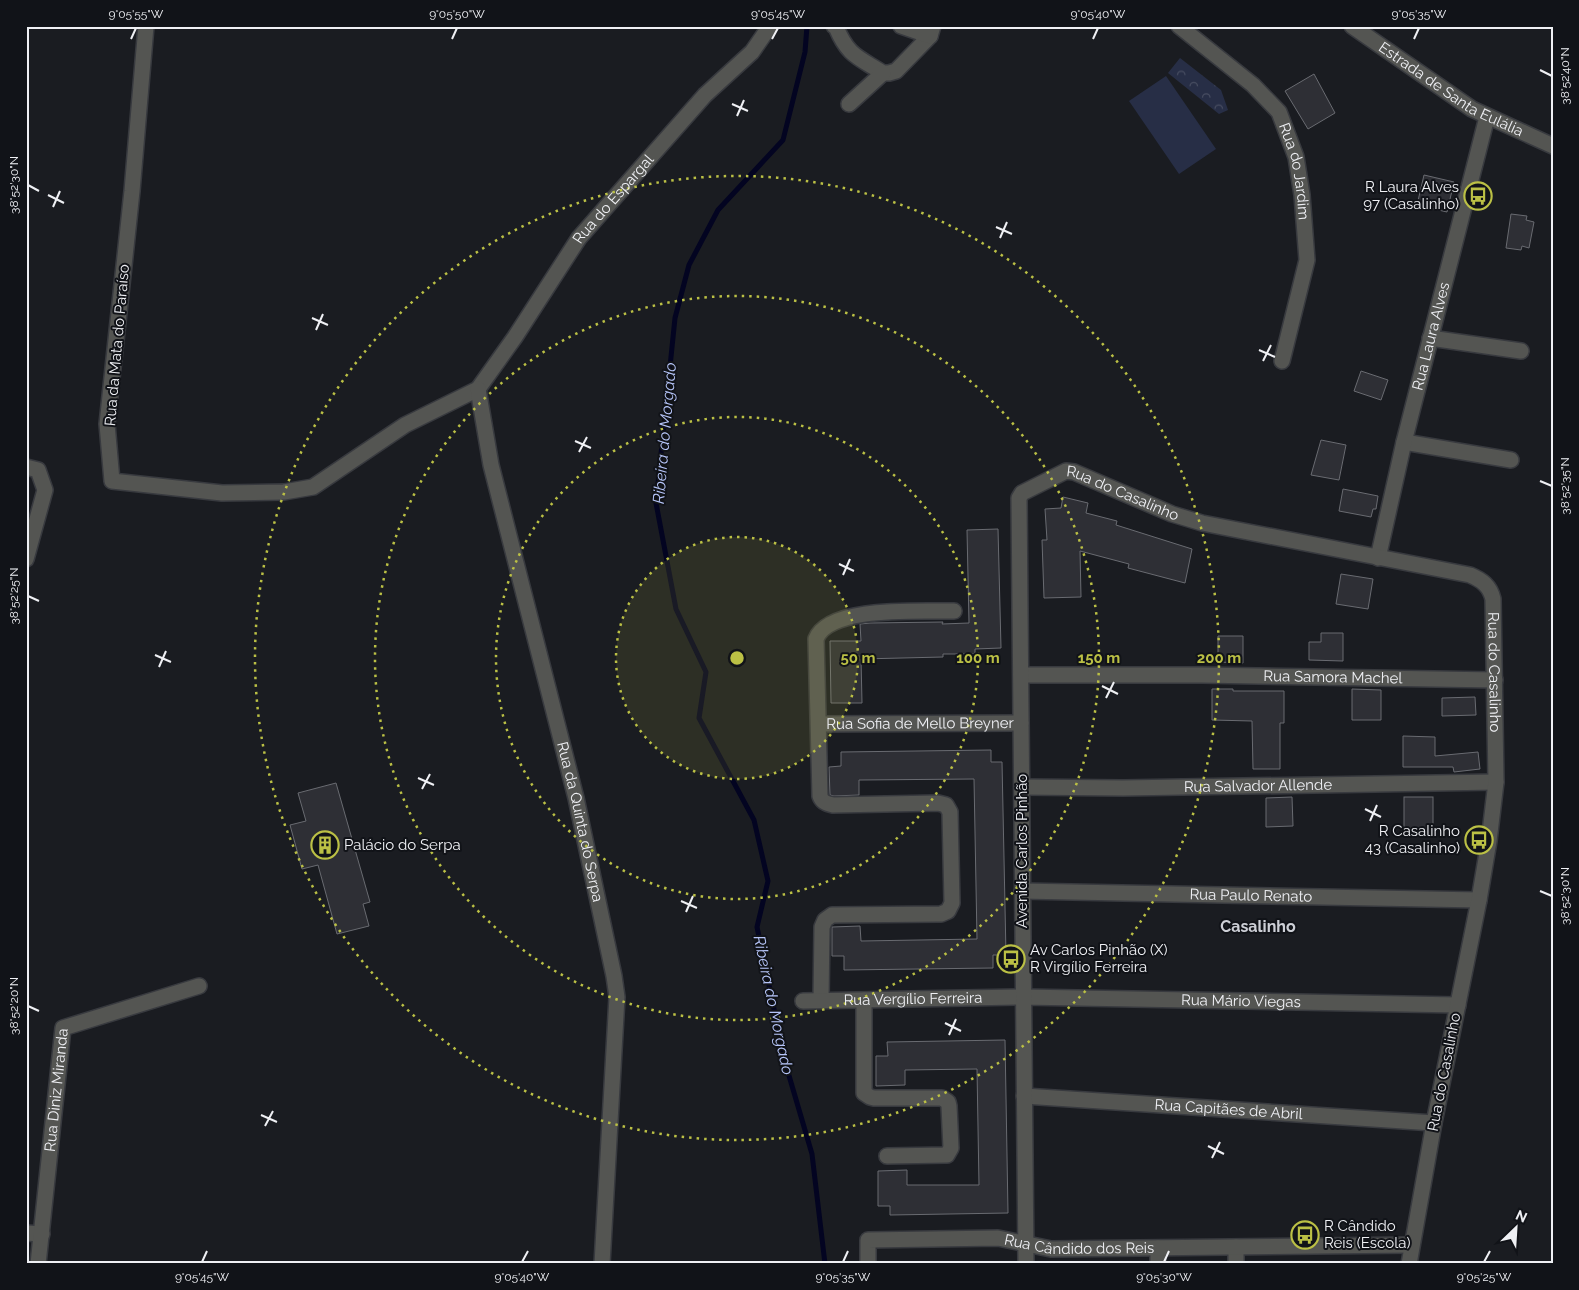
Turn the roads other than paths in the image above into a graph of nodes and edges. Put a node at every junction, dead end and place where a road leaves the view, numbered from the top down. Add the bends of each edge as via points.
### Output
1 (146, 26) edge
2 (770, 26) edge
3 (901, 26) edge
4 (1179, 26) edge
5 (1352, 26) edge
6 (836, 27) edge
7 (932, 31) edge
8 (883, 73) junction
9 (849, 104) dead end
10 (1487, 117) junction
11 (1553, 146) edge
12 (1430, 338) junction
13 (1522, 351) dead end
14 (1282, 361) dead end
15 (478, 389) junction
16 (1404, 442) junction
17 (1511, 460) dead end
18 (26, 467) edge
19 (1019, 498) joint
20 (1378, 558) junction
21 (26, 559) edge
22 (954, 611) dead end
23 (1021, 675) junction
24 (1495, 680) junction
25 (1021, 723) junction
26 (819, 724) junction
27 (1496, 782) junction
28 (1022, 787) junction
29 (1022, 891) junction
30 (1479, 900) junction
31 (199, 986) dead end
32 (1023, 996) junction
33 (821, 1000) junction
34 (864, 1000) junction
35 (803, 1001) dead end
36 (1458, 1005) junction
37 (1024, 1096) junction
38 (1434, 1123) junction
39 (887, 1156) dead end
40 (26, 1233) edge
41 (42, 1234) junction
42 (1026, 1244) junction
43 (1412, 1246) junction
44 (1236, 1247) junction
45 (1158, 1248) junction
46 (38, 1264) edge
47 (602, 1264) edge
48 (868, 1264) edge
49 (1026, 1264) edge
50 (1158, 1264) edge
51 (1236, 1264) edge
52 (1409, 1264) edge

1 - 15 street, Rua da Mata do Paraíso via 108,424 112,481 222,493 284,492 313,487 405,425
2 - 15 street, Rua do Espargal via 752,52 705,95 579,238
3 - 7 street
4 - 14 street, Rua do Jardim via 1253,84 1278,112 1296,157 1307,260
5 - 10 street, Estrada de Santa Eulália
6 - 8 street via 847,50
7 - 8 street via 896,71
8 - 9 street
10 - 11 street, Estrada de Santa Eulália
10 - 12 street, Rua Laura Alves
12 - 13 street
12 - 16 street, Rua Laura Alves
15 - 47 street, Rua da Quinta do Serpa via 491,465 576,798 614,976 617,998
16 - 17 street
16 - 20 street, Rua Laura Alves
18 - 21 street via 38,470 45,490
19 - 20 street, Rua do Casalinho via 1022,493 1047,480 1070,472 1202,523
19 - 23 street, Avenida Carlos Pinhão
20 - 24 street, Rua do Casalinho via 1470,575 1486,584 1493,599
22 - 26 street via 863,614 846,617 824,627 816,639
23 - 24 street, Rua Samora Machel
23 - 25 street, Avenida Carlos Pinhão
24 - 27 street, Rua do Casalinho
25 - 26 street, Rua Sofia de Mello Breyner
25 - 28 street, Avenida Carlos Pinhão
26 - 33 street via 820,796 824,802 938,803 949,809 952,903 948,911 941,914 828,917 822,927
27 - 28 street, Rua Salvador Allende
27 - 30 street, Rua do Casalinho
28 - 29 street, Avenida Carlos Pinhão
29 - 30 street, Rua Paulo Renato
29 - 32 street, Avenida Carlos Pinhão
30 - 36 street, Rua do Casalinho
31 - 41 street, Rua Diniz Miranda via 63,1028
32 - 34 street, Rua Vergílio Ferreira
32 - 36 street, Rua Mário Viegas
32 - 37 street, Avenida Carlos Pinhão
33 - 34 street, Rua Vergílio Ferreira
33 - 35 street, Rua Vergílio Ferreira
34 - 39 street via 864,1093 874,1098 942,1098 949,1106 951,1148 948,1155
36 - 38 street, Rua do Casalinho
37 - 38 street, Rua Capitães de Abril
37 - 42 street, Avenida Carlos Pinhão
38 - 43 street, Rua do Casalinho
40 - 41 street
41 - 46 street, Rua Diniz Miranda
42 - 45 street, Rua Cândido dos Reis via 1051,1249
42 - 48 street, Rua Cândido dos Reis via 998,1238 868,1240
42 - 49 street, Avenida Carlos Pinhão
43 - 44 street, Rua Cândido dos Reis
43 - 52 street, Rua do Casalinho
44 - 45 street, Rua Cândido dos Reis
44 - 51 street
45 - 50 street

